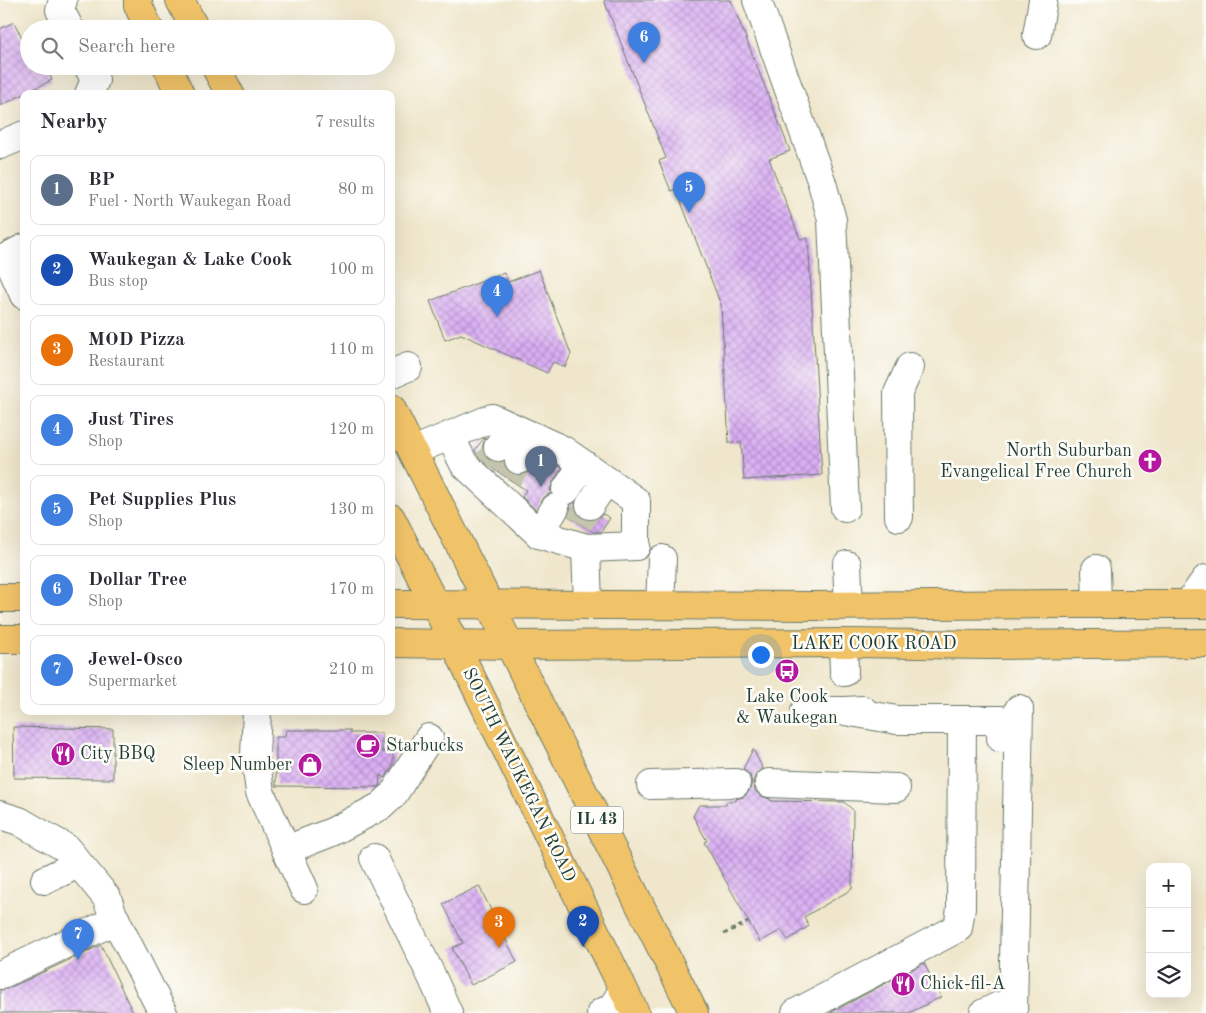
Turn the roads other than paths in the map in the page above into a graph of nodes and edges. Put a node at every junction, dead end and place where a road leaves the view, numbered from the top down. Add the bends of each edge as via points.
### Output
1 (63, 0) edge
2 (138, 0) edge
3 (180, 0) edge
4 (757, 0) edge
5 (1043, 0) edge
6 (65, 20) edge
7 (145, 20) edge
8 (190, 20) edge
9 (1037, 35) dead end
10 (92, 75) edge
11 (171, 75) edge
12 (220, 75) edge
13 (91, 90) edge
14 (178, 90) edge
15 (228, 90) edge
16 (20, 137) edge
17 (0, 145) edge
18 (10, 255) edge
19 (20, 284) edge
20 (910, 366) dead end
21 (395, 416) edge
22 (450, 436) junction
23 (413, 451) junction
24 (504, 461) junction
25 (583, 464) junction
26 (606, 481) junction
27 (845, 508) dead end
28 (899, 517) dead end
29 (395, 526) edge
30 (581, 529) junction
31 (539, 534) junction
32 (662, 558) dead end
33 (847, 565) dead end
34 (1096, 569) dead end
35 (1206, 579) edge
36 (0, 598) edge
37 (20, 598) edge
38 (395, 604) edge
39 (1097, 604) junction
40 (1197, 604) edge
41 (435, 605) junction
42 (490, 605) junction
43 (588, 606) junction
44 (660, 606) junction
45 (849, 606) junction
46 (0, 639) edge
47 (20, 639) edge
48 (395, 643) edge
49 (843, 643) junction
50 (1206, 643) edge
51 (455, 644) junction
52 (510, 645) junction
53 (844, 672) dead end
54 (1019, 709) dead end
55 (805, 712) dead end
56 (257, 715) edge
57 (953, 720) junction
58 (429, 738) dead end
59 (1001, 738) dead end
60 (736, 783) dead end
61 (769, 783) dead end
62 (651, 785) dead end
63 (896, 788) dead end
64 (0, 815) edge
65 (286, 850) junction
66 (374, 858) dead end
67 (78, 864) junction
68 (45, 880) dead end
69 (304, 889) dead end
70 (114, 918) junction
71 (1000, 931) dead end
72 (0, 962) edge
73 (0, 975) edge
74 (629, 1002) edge
75 (999, 1011) edge
76 (163, 1013) edge
77 (448, 1013) edge
78 (601, 1013) edge
79 (694, 1013) edge
80 (796, 1013) edge

1 - 6 street via 60,10
2 - 7 main road
3 - 8 main road
4 - 27 street via 832,220
5 - 9 street
10 - 13 street via 95,80
11 - 14 main road
12 - 15 main road
16 - 17 street
18 - 19 street
20 - 28 street via 898,394
21 - 23 main road, IL 43
22 - 23 street
22 - 24 street via 464,464
22 - 24 street via 492,418
23 - 42 main road, IL 43
24 - 25 street via 563,450
24 - 31 street
25 - 26 street
25 - 31 street
26 - 30 street
26 - 30 street via 636,502 636,546
29 - 41 main road, IL 43
30 - 31 street
30 - 43 street
32 - 44 street
33 - 45 street
34 - 39 street
35 - 40 street
36 - 37 main road
38 - 41 main road
39 - 40 main road
39 - 45 main road
41 - 42 main road
41 - 51 main road, IL 43
42 - 43 main road
42 - 52 main road, IL 43
43 - 44 main road
44 - 45 main road
46 - 47 main road
48 - 51 main road, LAKE COOK ROAD
49 - 50 main road, LAKE COOK ROAD
49 - 52 main road, LAKE COOK ROAD
49 - 53 street
51 - 52 main road, LAKE COOK ROAD
51 - 74 main road, SOUTH WAUKEGAN ROAD / IL 43
52 - 79 main road, IL 43
54 - 75 street
55 - 57 street via 845,711 894,721
56 - 65 street via 255,755 260,792
57 - 59 street via 1001,720
57 - 80 street via 945,936
58 - 65 street via 394,795 381,806 332,832
60 - 62 street
61 - 63 street
64 - 67 street via 19,821 66,848
65 - 69 street
66 - 77 street
67 - 68 street
67 - 70 street via 107,898
70 - 72 street via 71,933 53,935 23,947
70 - 73 street
70 - 76 street
71 - 75 street
74 - 78 street

